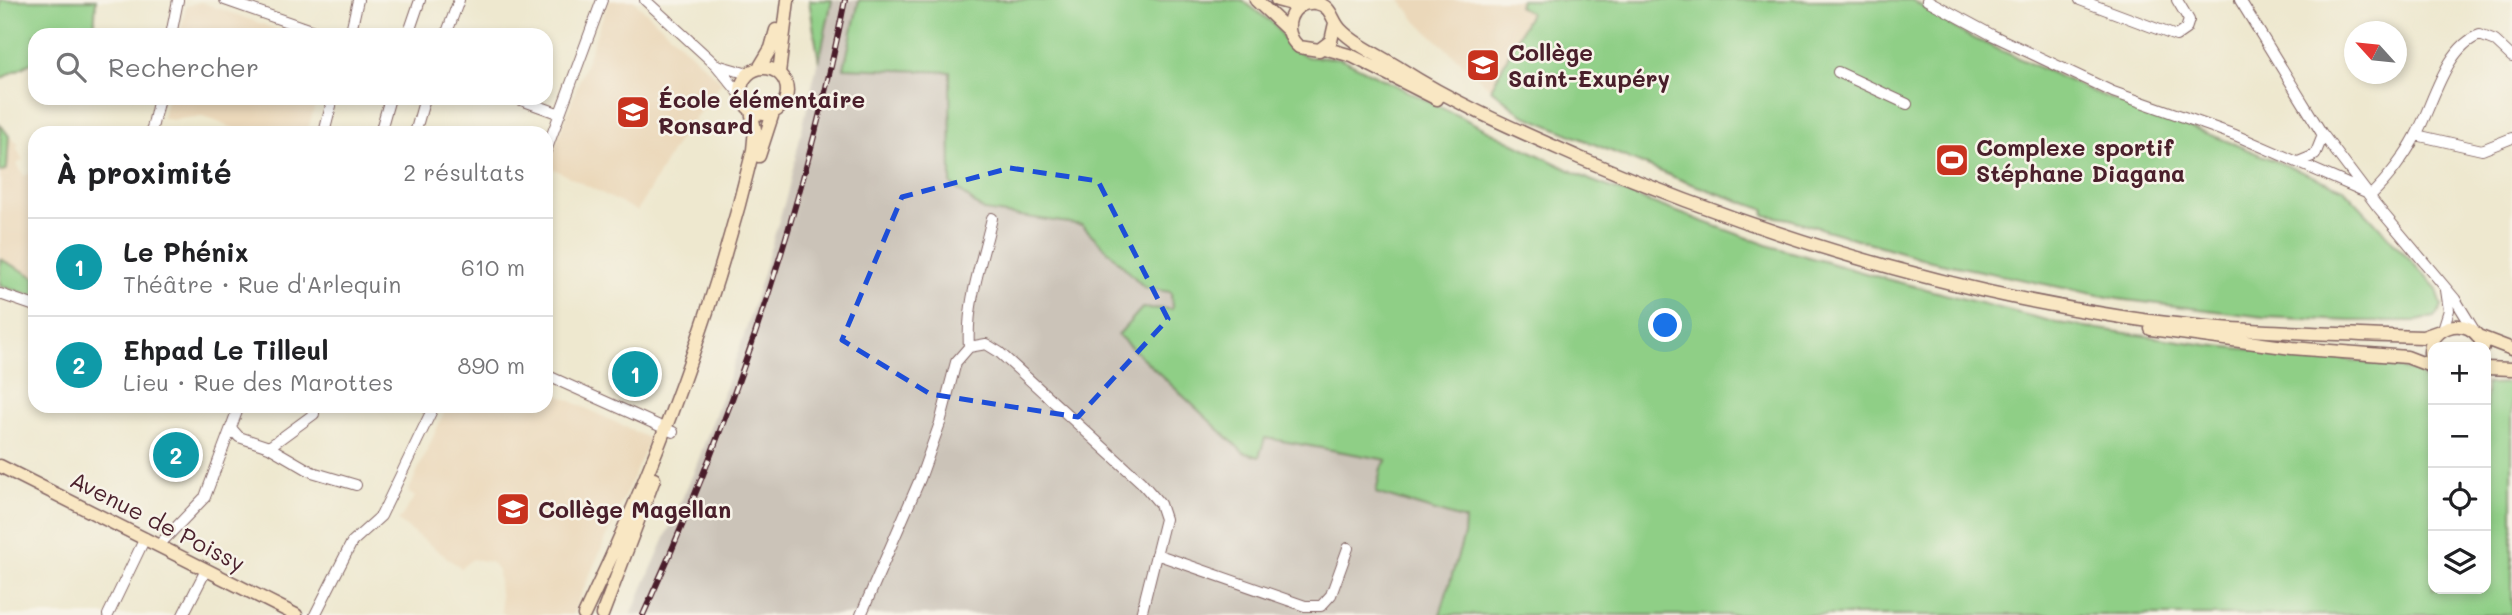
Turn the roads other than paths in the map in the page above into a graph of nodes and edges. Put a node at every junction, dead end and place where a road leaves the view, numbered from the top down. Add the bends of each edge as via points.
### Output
1 (178, 0) edge
2 (225, 0) edge
3 (358, 0) edge
4 (420, 0) edge
5 (459, 0) edge
6 (602, 0) edge
7 (645, 0) edge
8 (781, 0) edge
9 (788, 0) edge
10 (1256, 0) edge
11 (1277, 0) edge
12 (1927, 0) edge
13 (2080, 0) edge
14 (2177, 0) edge
15 (2241, 0) edge
16 (1307, 3) edge
17 (1332, 11) edge
18 (172, 28) edge
19 (305, 28) edge
20 (352, 28) edge
21 (410, 28) edge
22 (449, 28) edge
23 (1288, 30) junction
24 (1324, 48) junction
25 (2512, 57) edge
26 (716, 65) junction
27 (754, 71) junction
28 (1838, 72) dead end
29 (779, 73) junction
30 (740, 94) junction
31 (1907, 104) dead end
32 (157, 105) edge
33 (331, 105) edge
34 (388, 105) edge
35 (423, 105) edge
36 (535, 105) edge
37 (751, 111) junction
38 (773, 113) junction
39 (560, 114) junction
40 (153, 126) edge
41 (326, 126) edge
42 (382, 126) edge
43 (417, 126) edge
44 (553, 132) edge
45 (2323, 135) junction
46 (2416, 135) junction
47 (2512, 138) edge
48 (2298, 162) junction
49 (2368, 194) junction
50 (992, 218) dead end
51 (2446, 290) junction
52 (0, 295) edge
53 (28, 304) edge
54 (2442, 330) junction
55 (2479, 338) edge
56 (2435, 342) edge
57 (970, 347) junction
58 (2512, 349) edge
59 (2428, 364) edge
60 (2491, 368) edge
61 (2512, 369) edge
62 (553, 378) edge
63 (236, 413) edge
64 (314, 413) edge
65 (430, 413) edge
66 (231, 428) junction
67 (669, 430) junction
68 (269, 447) junction
69 (0, 466) edge
70 (356, 485) dead end
71 (145, 538) junction
72 (159, 545) junction
73 (1348, 548) dead end
74 (1156, 554) junction
75 (206, 570) junction
76 (287, 613) edge
77 (108, 615) edge
78 (183, 615) edge
79 (315, 615) edge
80 (584, 615) edge
81 (602, 615) edge
82 (861, 615) edge
83 (1142, 615) edge

1 - 18 street
2 - 19 street
3 - 20 street
4 - 21 street
5 - 22 street
6 - 39 street
7 - 26 street
8 - 27 main road via 773,43
9 - 29 main road
10 - 23 main road
11 - 16 main road
12 - 48 street via 2113,92
13 - 14 street via 2176,36 2183,33 2189,20
15 - 45 street
16 - 17 main road
16 - 23 main road via 1290,16
17 - 24 main road via 1333,37
17 - 54 main road via 1349,36 1432,87 1550,144 1699,205 1877,262 2025,299 2161,323 2423,337
23 - 24 main road via 1299,47 1309,51
24 - 59 main road via 1352,56 1500,130 1626,185 1730,224 1875,269 2119,324 2292,348 2407,357
25 - 46 street via 2487,37 2480,35 2465,42 2442,76
26 - 27 street
26 - 30 street
27 - 29 main road
27 - 30 main road via 742,83
28 - 31 street
29 - 38 main road via 787,95
30 - 37 main road
32 - 40 street
33 - 41 street
34 - 42 street
35 - 43 street
36 - 39 street
37 - 38 main road
37 - 67 main road via 755,141 741,196
38 - 67 main road via 719,299
39 - 44 street
45 - 48 street via 2315,155
45 - 49 street
46 - 47 street via 2482,150
46 - 49 street
48 - 49 street
49 - 51 street
50 - 57 street via 968,325
51 - 54 street via 2449,310
51 - 55 street
52 - 53 street
54 - 55 main road via 2457,325
54 - 56 main road
55 - 58 main road
57 - 74 street via 986,344 999,352 1152,493 1165,519
57 - 82 street via 956,362 920,479
60 - 61 main road
62 - 67 street
63 - 66 street
64 - 68 street
65 - 79 street via 381,516 352,542
66 - 68 street via 239,437
66 - 72 street via 205,497
67 - 80 main road
67 - 81 main road
68 - 70 street via 312,472
69 - 71 main road, Avenue de Poissy
71 - 72 main road, Avenue de Poissy
71 - 77 street
72 - 75 main road, Avenue de Poissy
73 - 74 street via 1331,595 1321,606 1305,606
74 - 83 street
75 - 76 main road, Avenue de Poissy
75 - 78 street

